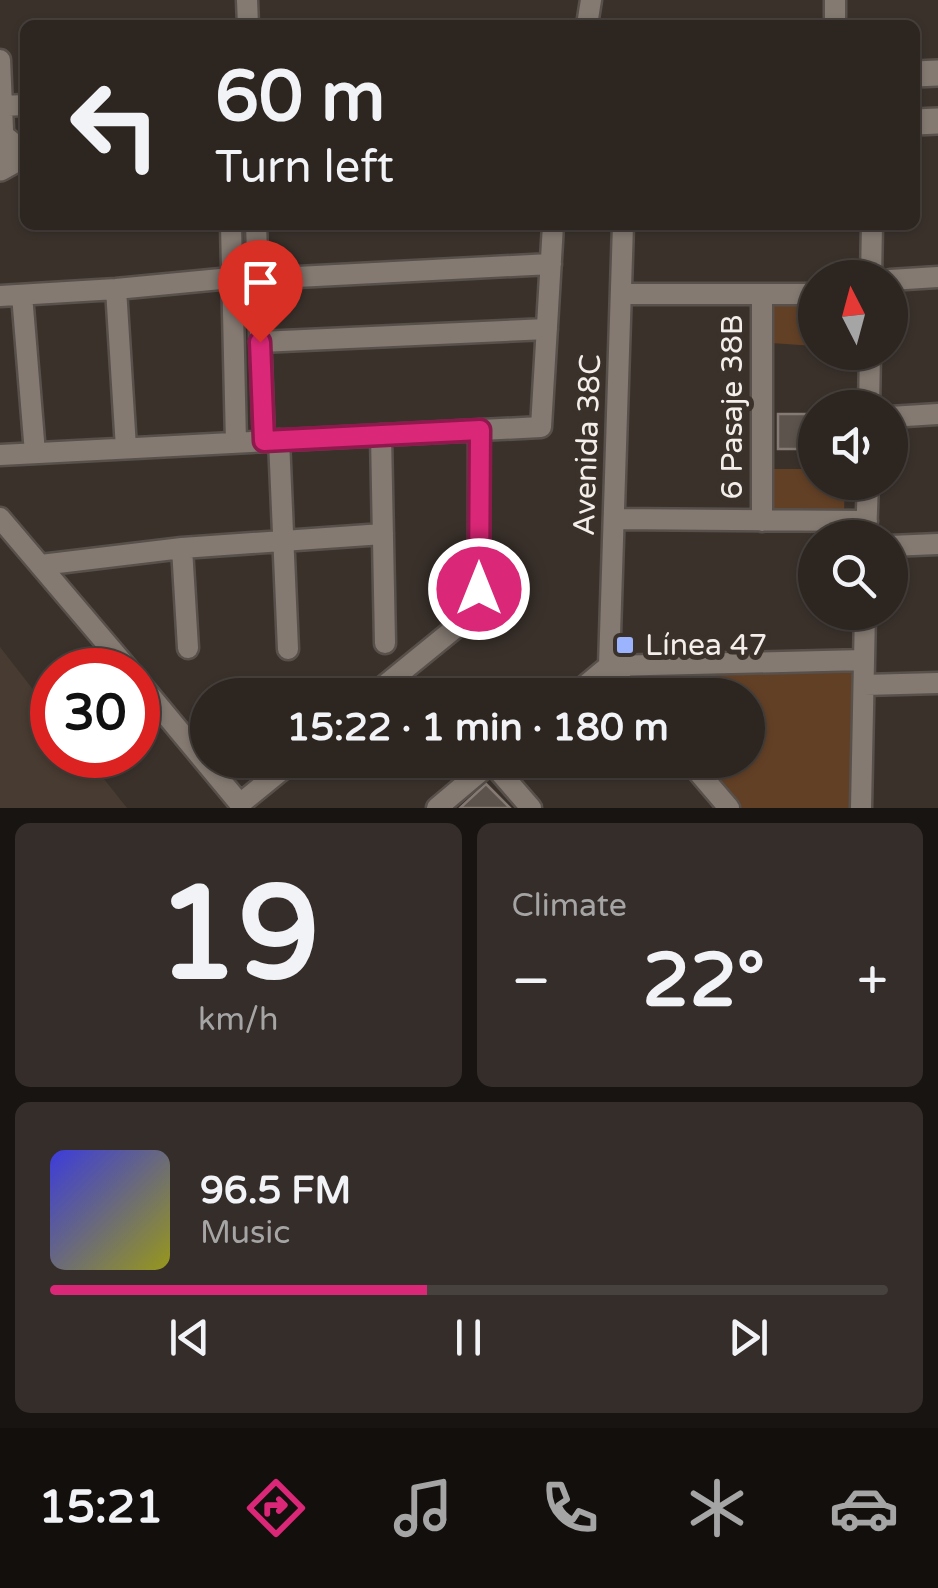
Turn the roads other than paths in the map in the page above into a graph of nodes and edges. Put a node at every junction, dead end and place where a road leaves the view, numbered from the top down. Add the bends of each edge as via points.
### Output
1 (0, 60) edge
2 (2, 106) edge
3 (9, 153) edge
4 (231, 230) edge
5 (256, 230) edge
6 (553, 230) edge
7 (623, 230) edge
8 (872, 230) edge
9 (871, 260) edge
10 (551, 264) junction
11 (938, 277) edge
12 (232, 278) junction
13 (258, 279) junction
14 (908, 279) edge
15 (116, 290) junction
16 (22, 294) junction
17 (621, 294) junction
18 (762, 294) junction
19 (798, 294) edge
20 (0, 296) edge
21 (547, 330) junction
22 (260, 342) junction
23 (938, 414) edge
24 (908, 416) edge
25 (480, 430) junction
26 (381, 435) junction
27 (272, 441) junction
28 (236, 442) junction
29 (126, 448) junction
30 (35, 453) junction
31 (0, 455) edge
32 (0, 518) edge
33 (614, 520) junction
34 (762, 520) junction
35 (798, 523) edge
36 (384, 534) junction
37 (281, 541) junction
38 (938, 544) edge
39 (908, 545) edge
40 (182, 548) junction
41 (40, 565) junction
42 (865, 630) edge
43 (385, 643) dead end
44 (110, 648) edge
45 (188, 648) dead end
46 (288, 650) dead end
47 (864, 660) junction
48 (609, 666) junction
49 (394, 678) edge
50 (595, 678) edge
51 (619, 678) edge
52 (938, 683) edge
53 (864, 684) junction
54 (160, 707) edge
55 (273, 778) edge
56 (473, 778) edge
57 (507, 778) edge
58 (703, 778) edge
59 (241, 806) edge
60 (728, 807) edge
61 (437, 808) edge
62 (531, 808) edge
63 (862, 808) edge

1 - 2 street
2 - 3 street
4 - 12 street
5 - 13 street
6 - 10 street
7 - 17 street, Avenida 38C
8 - 9 street
10 - 13 street
10 - 21 street
11 - 14 street
12 - 13 street
12 - 15 street
12 - 28 street
13 - 22 street
15 - 16 street
15 - 29 street
16 - 20 street
16 - 30 street
17 - 18 street
17 - 33 street, Avenida 38C
18 - 19 street
18 - 34 street, 6 Pasaje 38B
21 - 22 street
21 - 25 street via 541,426
22 - 27 street
23 - 24 street
25 - 26 street
25 - 49 street via 474,608
26 - 27 street
26 - 36 street
27 - 28 street
27 - 37 street
28 - 29 street
29 - 30 street
30 - 31 street
32 - 41 street
33 - 34 street
33 - 48 street, Avenida 38C
34 - 35 street
36 - 37 street
36 - 43 street
37 - 40 street
37 - 46 street
38 - 39 street
40 - 41 street
40 - 45 street
41 - 44 street
42 - 47 street
47 - 48 street
47 - 53 street
48 - 50 street
48 - 51 street
52 - 53 street
53 - 63 street
54 - 59 street
55 - 59 street
56 - 61 street
57 - 62 street
58 - 60 street

